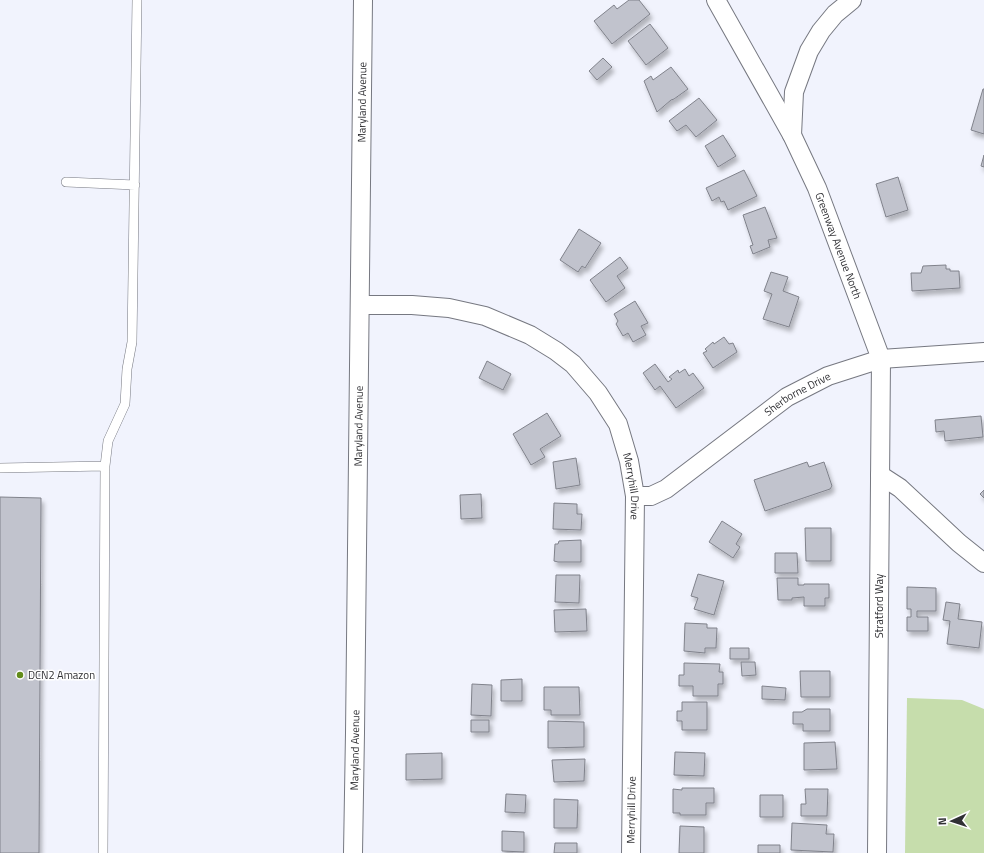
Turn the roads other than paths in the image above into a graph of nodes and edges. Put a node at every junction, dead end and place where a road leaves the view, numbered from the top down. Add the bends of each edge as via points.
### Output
1 (138, 0) edge
2 (363, 0) edge
3 (716, 0) edge
4 (852, 0) edge
5 (792, 135) junction
6 (66, 182) dead end
7 (134, 185) junction
8 (360, 305) junction
9 (984, 352) edge
10 (880, 359) junction
11 (105, 466) junction
12 (0, 468) edge
13 (880, 475) junction
14 (635, 496) junction
15 (984, 563) edge
16 (103, 853) edge
17 (352, 853) edge
18 (630, 853) edge
19 (877, 853) edge

1 - 7 lane
2 - 8 street, Maryland Avenue
3 - 5 street, Greenway Avenue North
4 - 5 street, Greenway Avenue North via 821,31 808,51 794,92
5 - 10 street, Greenway Avenue North via 817,188
6 - 7 lane
7 - 11 lane via 132,342 125,404 108,441
8 - 14 street, Merryhill Drive via 449,308 485,316 530,335 556,351 573,364 598,393 618,424 629,461
8 - 17 street, Maryland Avenue
9 - 10 street, Sherborne Drive
10 - 13 street, Stratford Way
10 - 14 street, Sherborne Drive via 828,376 787,397 666,489 651,496
11 - 12 lane
11 - 16 lane
13 - 15 street via 900,488
13 - 19 street, Stratford Way
14 - 18 street, Merryhill Drive

